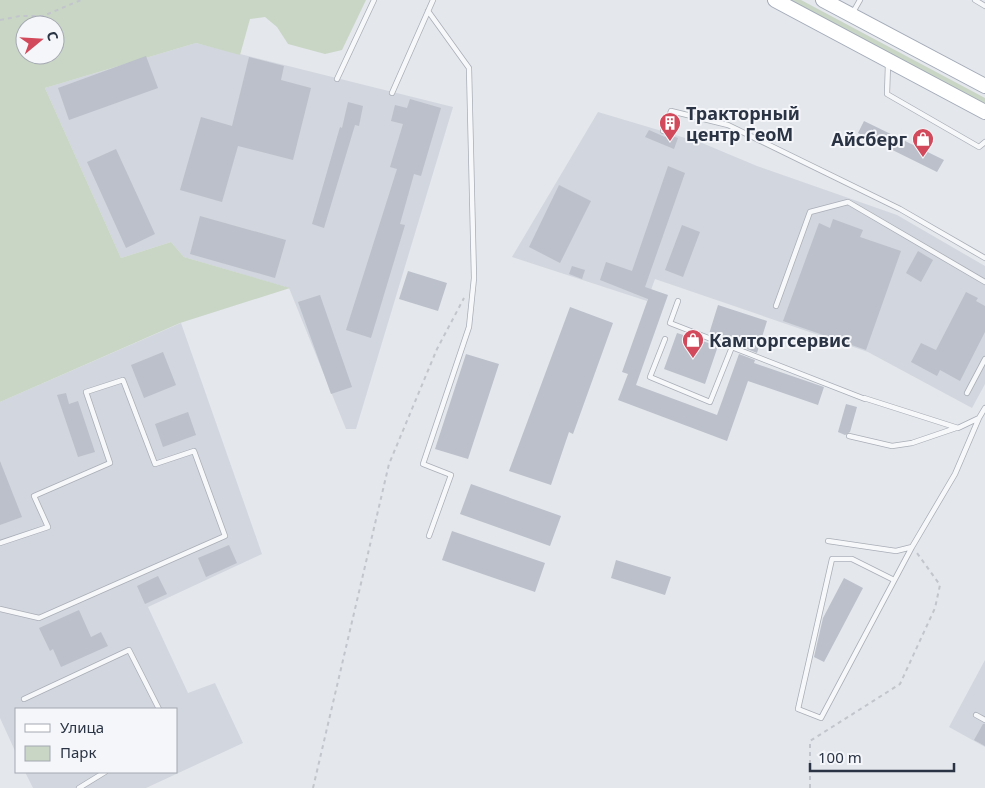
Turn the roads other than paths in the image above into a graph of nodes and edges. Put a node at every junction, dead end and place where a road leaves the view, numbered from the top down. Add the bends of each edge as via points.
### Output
1 (374, 0) edge
2 (433, 0) edge
3 (775, 0) edge
4 (823, 0) edge
5 (860, 0) edge
6 (975, 0) edge
7 (985, 6) edge
8 (428, 11) junction
9 (852, 15) junction
10 (889, 60) junction
11 (337, 79) dead end
12 (985, 86) edge
13 (392, 93) dead end
14 (985, 112) edge
15 (663, 132) dead end
16 (985, 142) edge
17 (985, 258) edge
18 (985, 282) edge
19 (678, 300) dead end
20 (776, 306) dead end
21 (666, 339) dead end
22 (732, 347) junction
23 (985, 359) edge
24 (967, 393) dead end
25 (859, 397) dead end
26 (865, 399) junction
27 (985, 408) edge
28 (979, 418) junction
29 (958, 428) junction
30 (849, 436) dead end
31 (429, 536) dead end
32 (828, 541) dead end
33 (0, 543) edge
34 (912, 547) junction
35 (894, 580) junction
36 (0, 609) edge
37 (24, 699) dead end
38 (158, 708) edge
39 (976, 715) dead end
40 (985, 720) edge
41 (103, 773) edge
42 (79, 788) edge

1 - 11 lane
2 - 8 lane
3 - 10 main road
4 - 9 main road
5 - 9 lane
6 - 7 lane
8 - 13 lane
8 - 31 lane via 469,68 474,278 469,327 423,464 451,475
9 - 12 main road
10 - 14 main road
10 - 16 lane via 887,94 979,147
15 - 17 lane via 671,111 728,125 900,209
18 - 20 lane via 848,202 810,212
19 - 22 lane via 670,323
21 - 22 lane via 650,377 710,402
22 - 26 lane
23 - 24 lane
25 - 26 lane
26 - 29 lane
27 - 28 lane
28 - 29 lane
28 - 34 lane via 955,474
29 - 30 lane via 892,446
32 - 34 lane via 896,551
33 - 36 lane via 48,527 34,496 110,463 86,392 123,380 155,464 194,451 226,536 39,618
34 - 35 lane
35 - 35 lane via 820,718 798,709 832,559 852,559
37 - 38 lane via 129,650
39 - 40 lane
41 - 42 lane

